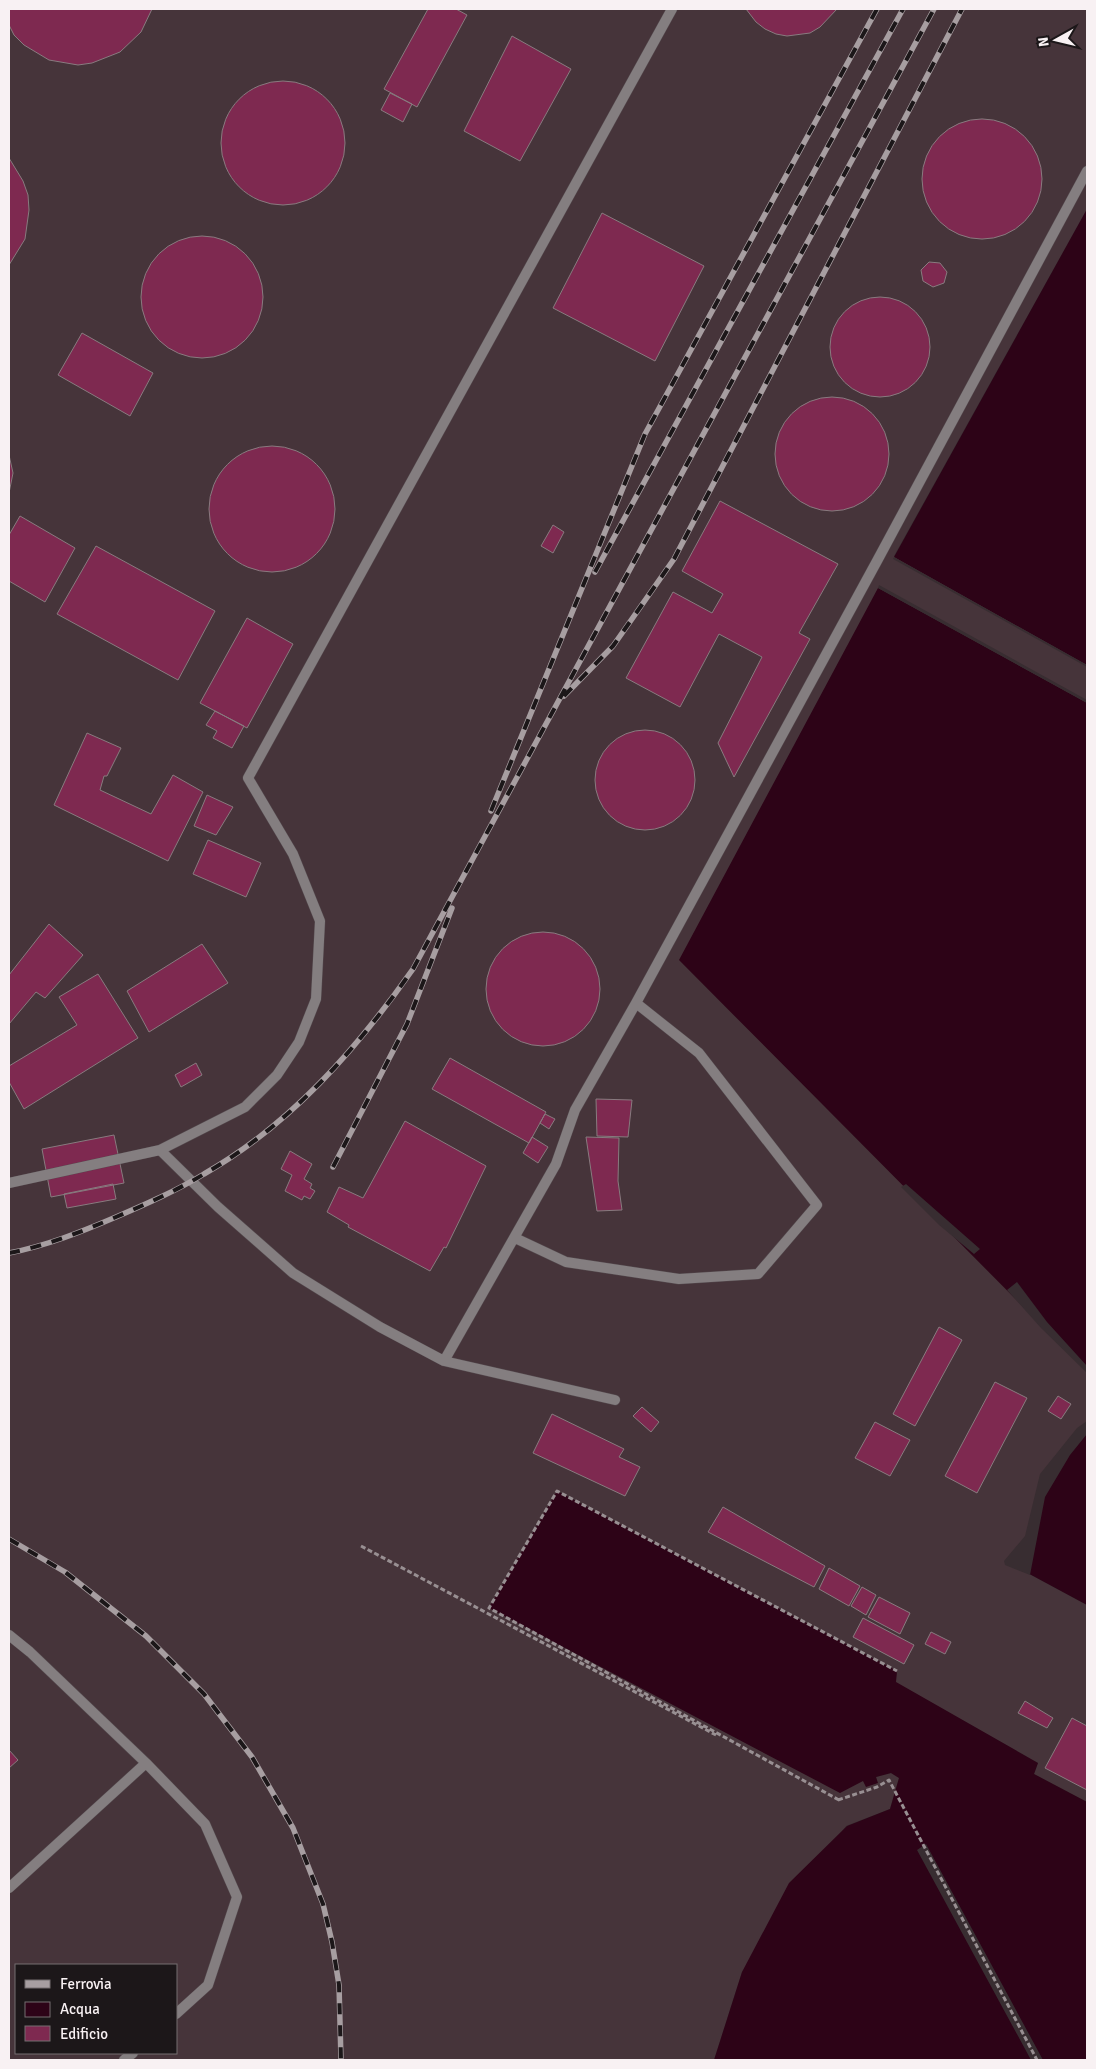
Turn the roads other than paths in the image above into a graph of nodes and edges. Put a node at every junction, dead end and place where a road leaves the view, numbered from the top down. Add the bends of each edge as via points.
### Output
1 (672, 9) edge
2 (1087, 171) edge
3 (636, 1003) junction
4 (160, 1150) junction
5 (9, 1182) edge
6 (515, 1238) junction
7 (444, 1361) junction
8 (614, 1400) dead end
9 (9, 1635) edge
10 (146, 1762) junction
11 (9, 1888) edge
12 (178, 2012) edge

1 - 4 lane via 248,778 293,854 320,921 316,999 299,1042 277,1075 245,1107
2 - 3 lane
3 - 6 lane via 575,1110 556,1164
3 - 6 lane via 699,1053 817,1205 758,1274 679,1279 566,1262
4 - 5 lane
4 - 7 lane via 293,1273 380,1328
6 - 7 lane
7 - 8 lane
9 - 10 lane
10 - 11 lane
10 - 12 lane via 205,1824 238,1897 208,1985

